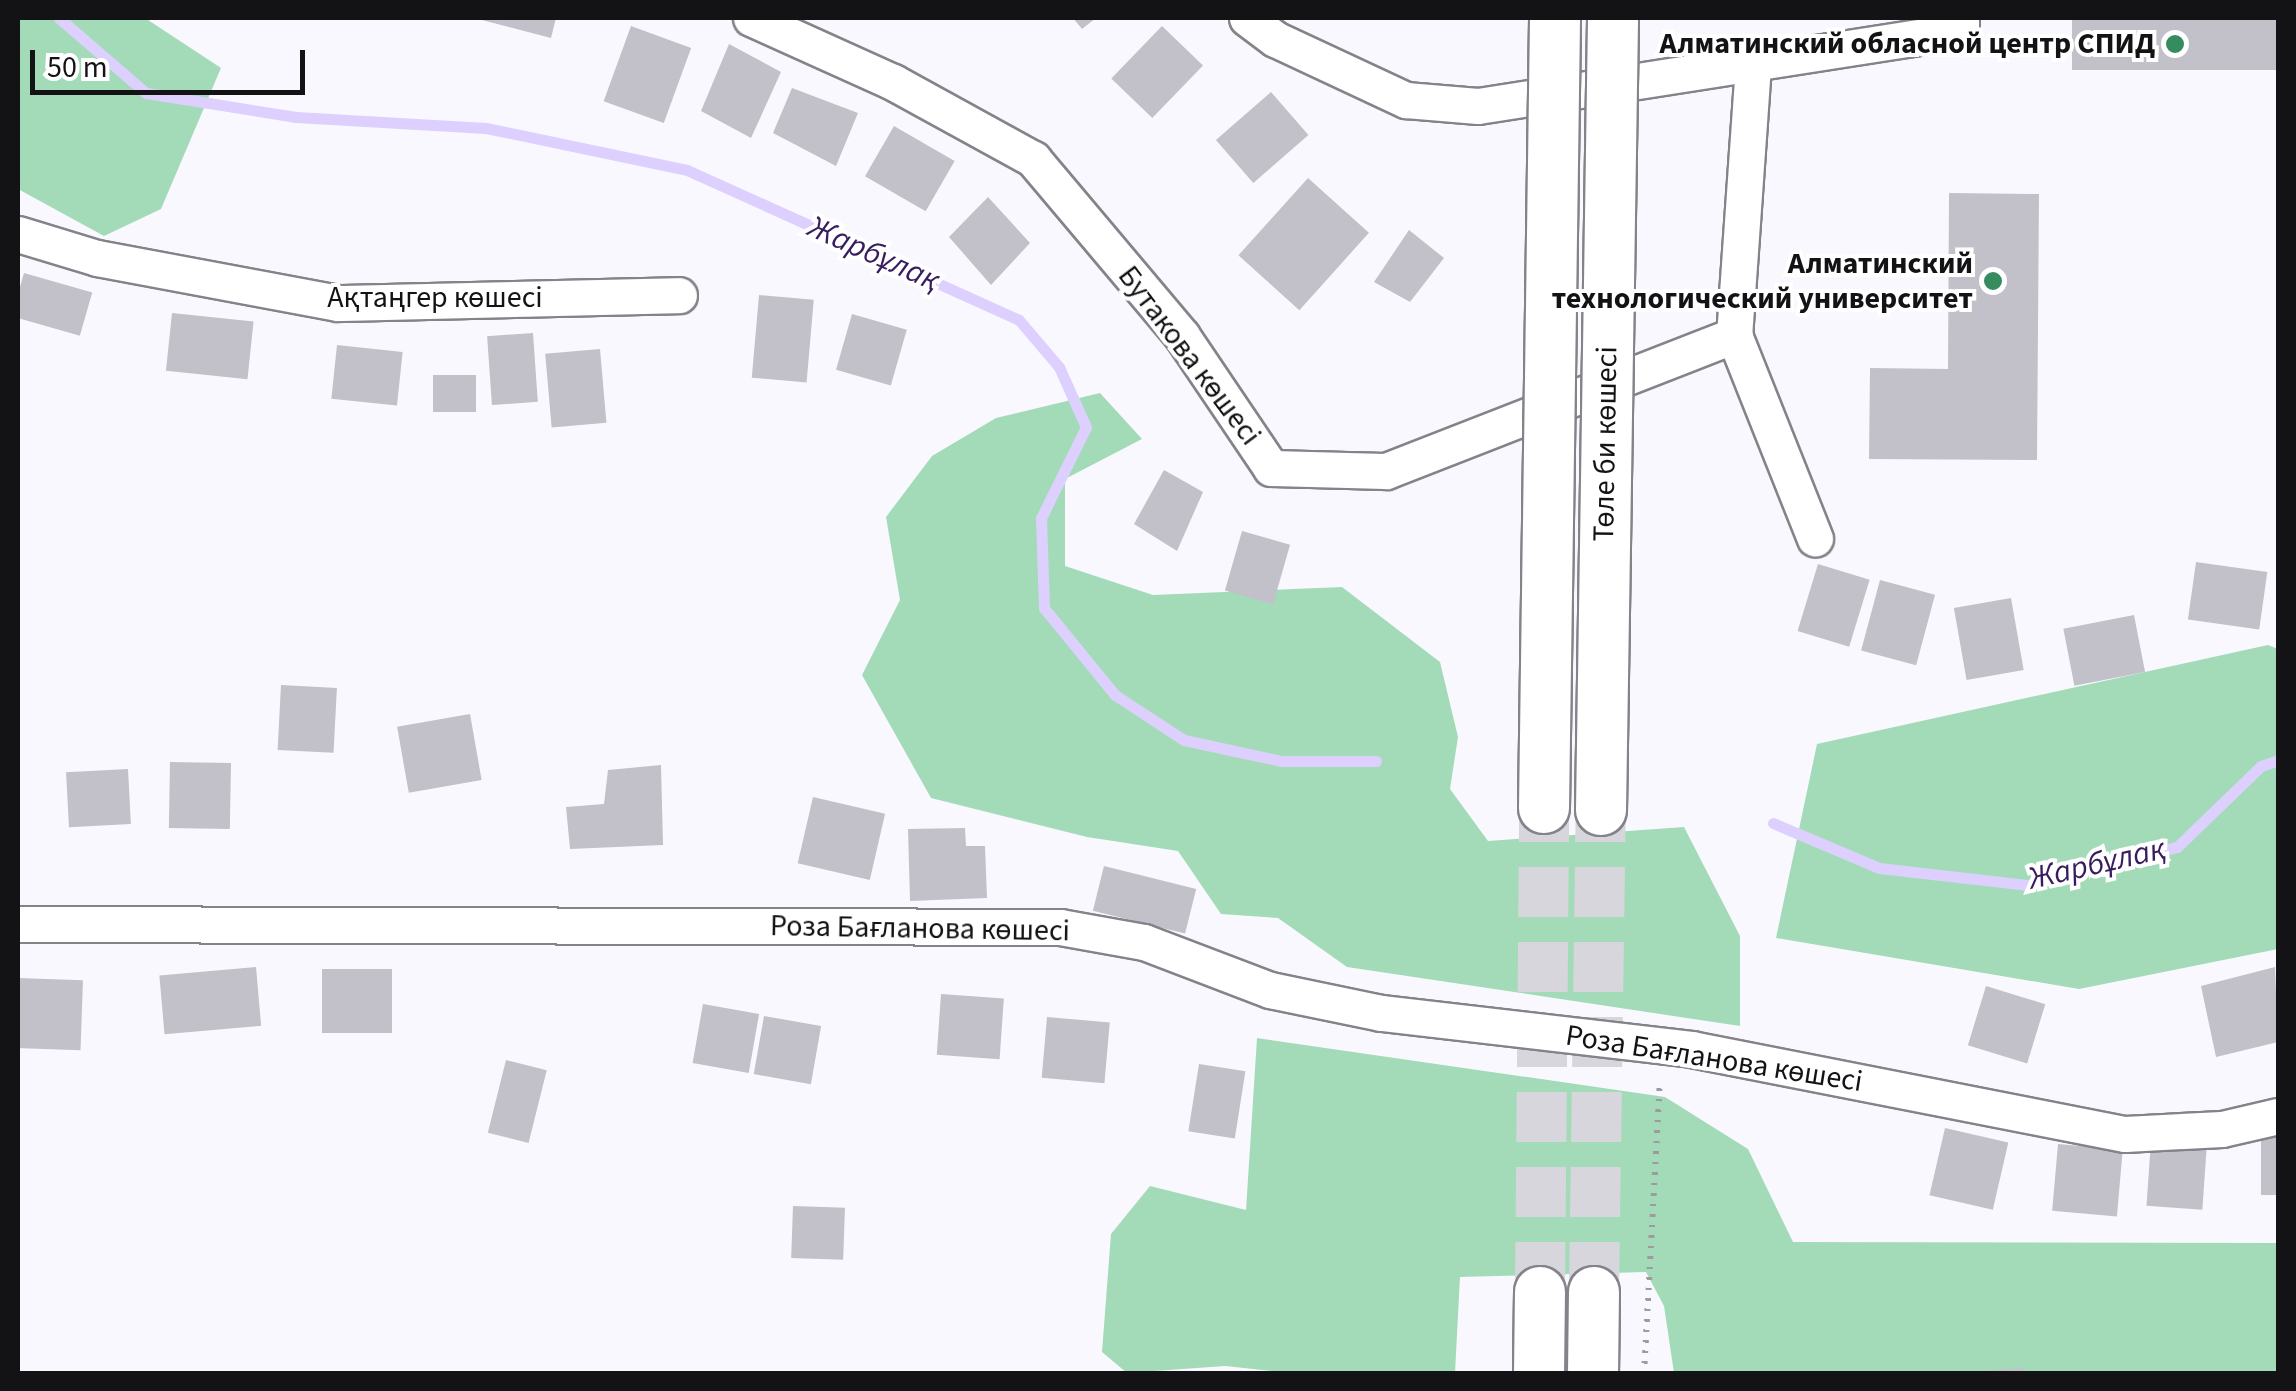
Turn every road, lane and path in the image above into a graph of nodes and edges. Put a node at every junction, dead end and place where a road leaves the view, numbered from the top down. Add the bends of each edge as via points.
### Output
1 (751, 18) edge
2 (1247, 18) edge
3 (1556, 18) edge
4 (1612, 18) edge
5 (1961, 18) edge
6 (1753, 64) junction
7 (18, 234) edge
8 (679, 296) dead end
9 (1734, 335) junction
10 (1815, 539) dead end
11 (1544, 808) tunnel mouth
12 (1601, 810) tunnel mouth
13 (18, 924) edge
14 (1663, 1045) junction
15 (2278, 1116) edge
16 (1540, 1292) tunnel mouth
17 (1594, 1292) tunnel mouth
18 (1539, 1374) edge
19 (1594, 1374) edge
20 (1644, 1374) edge

1 - 9 street, Бутакова көшесі via 894,82 1033,159 1182,336 1271,468 1386,471
2 - 6 street via 1274,39 1406,100 1478,106
3 - 11 main road, Төле би көшесі, bridge
4 - 12 main road, Төле би көшесі, bridge
5 - 6 street via 1961,30
6 - 9 street
7 - 8 street, Ақтаңгер көшесі via 97,258 338,303
9 - 10 street
13 - 14 street, Роза Бағланова көшесі via 1060,927 1144,942 1270,990 1380,1013
14 - 15 street, Роза Бағланова көшесі via 2125,1134 2222,1130
14 - 20 path
16 - 18 main road
17 - 19 main road

